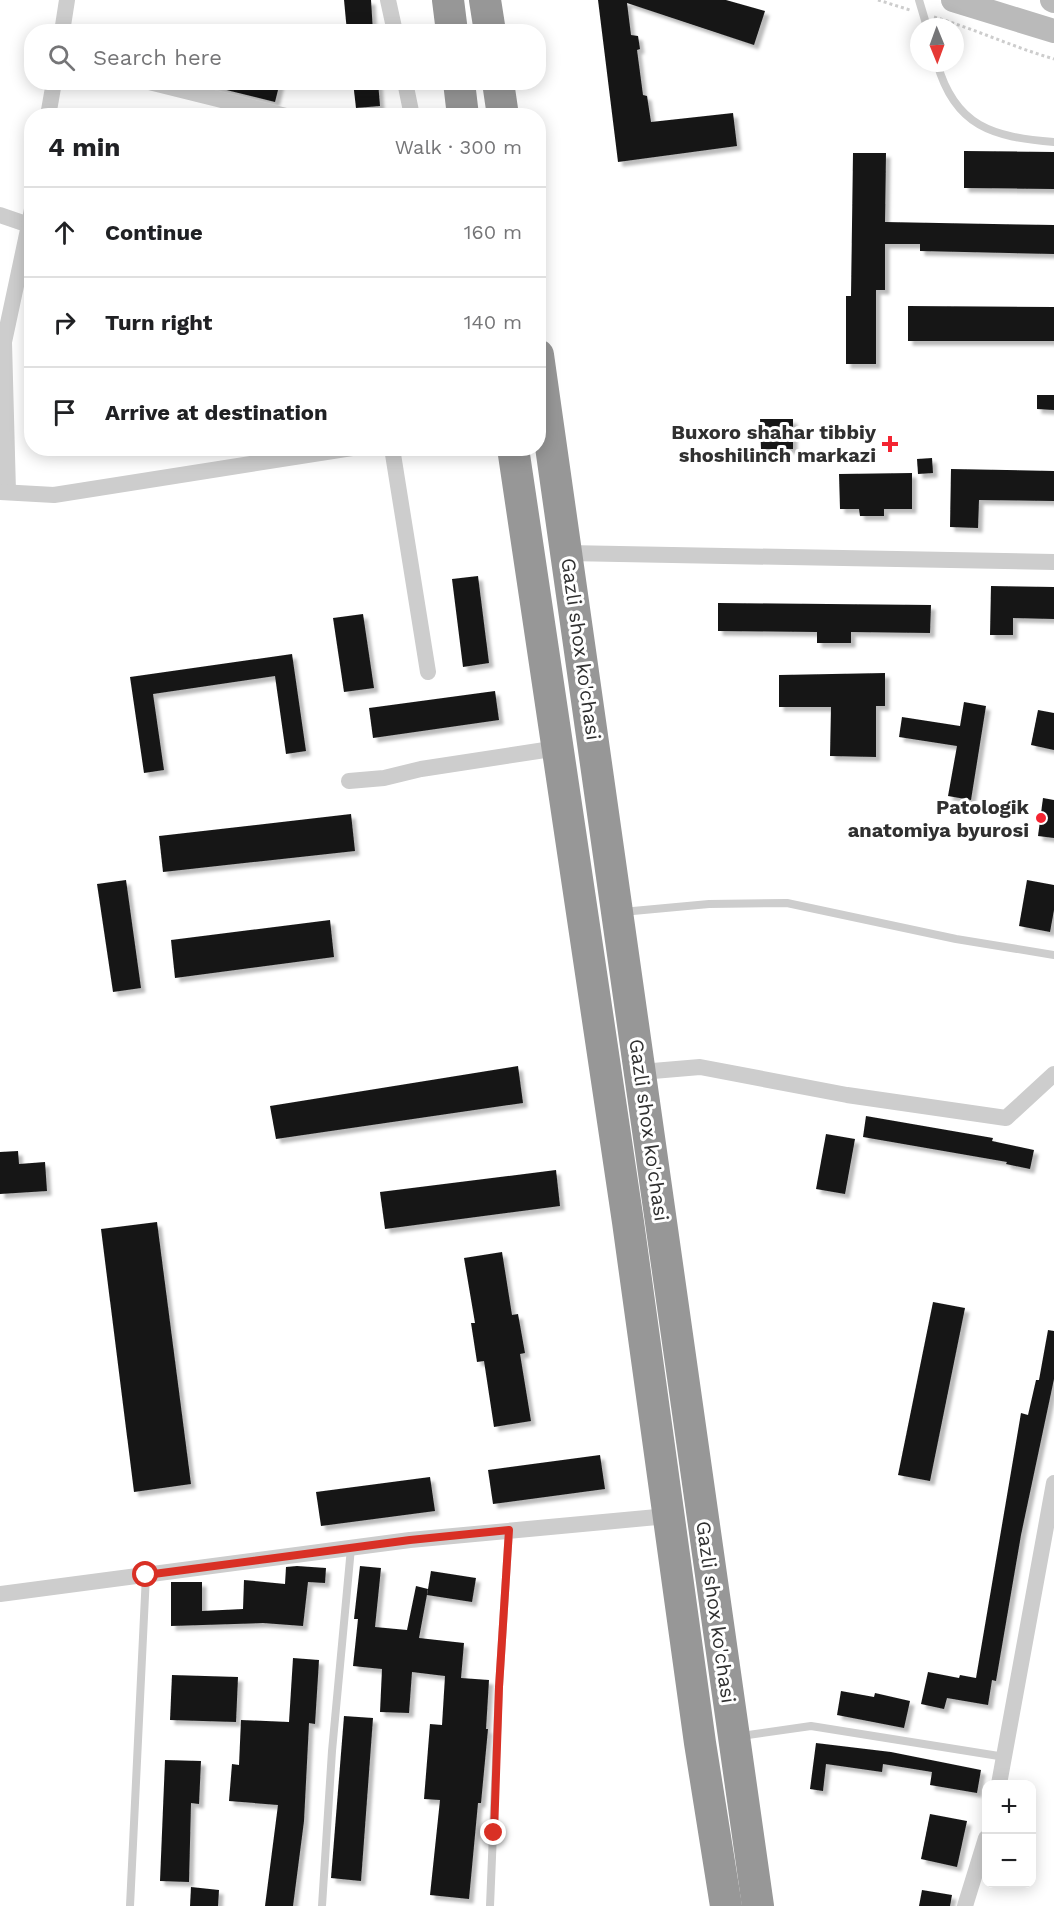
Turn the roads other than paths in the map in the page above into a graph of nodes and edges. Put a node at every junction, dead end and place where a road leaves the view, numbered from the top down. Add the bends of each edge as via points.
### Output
1 (67, 0) edge
2 (388, 0) edge
3 (448, 0) edge
4 (485, 0) edge
5 (919, 0) edge
6 (953, 0) edge
7 (1015, 9) edge
8 (925, 18) edge
9 (63, 24) edge
10 (393, 24) edge
11 (451, 24) edge
12 (489, 24) edge
13 (1054, 31) edge
14 (941, 72) edge
15 (53, 90) edge
16 (181, 90) edge
17 (407, 90) edge
18 (460, 90) edge
19 (499, 90) edge
20 (49, 108) edge
21 (254, 108) edge
22 (410, 108) edge
23 (463, 108) edge
24 (502, 108) edge
25 (1054, 142) edge
26 (0, 215) edge
27 (24, 217) edge
28 (24, 246) edge
29 (546, 410) edge
30 (301, 456) edge
31 (393, 456) edge
32 (514, 456) edge
33 (4, 492) edge
34 (567, 553) junction
35 (1054, 562) edge
36 (428, 672) dead end
37 (558, 748) junction
38 (350, 781) dead end
39 (618, 912) junction
40 (1054, 955) edge
41 (641, 1072) junction
42 (1054, 1074) edge
43 (1054, 1483) edge
44 (668, 1516) junction
45 (509, 1530) junction
46 (351, 1548) junction
47 (146, 1575) junction
48 (0, 1594) edge
49 (734, 1737) junction
50 (1005, 1757) junction
51 (1000, 1780) edge
52 (982, 1853) edge
53 (130, 1906) edge
54 (322, 1906) edge
55 (490, 1906) edge
56 (726, 1906) edge
57 (758, 1906) edge
58 (965, 1906) edge

1 - 9 street
2 - 10 street
3 - 11 highway
4 - 12 highway
5 - 8 lane
6 - 7 main road
7 - 13 main road
14 - 25 lane via 954,105 979,125 1002,135
15 - 20 street
16 - 21 street
17 - 22 street
18 - 23 highway
19 - 24 highway
26 - 27 street
28 - 33 street via 4,342
29 - 34 highway, Gazli shox ko'chasi
30 - 33 street via 54,495
31 - 36 street
32 - 37 highway, Gazli shox ko'chasi
34 - 35 street
34 - 39 highway, Gazli shox ko'chasi
37 - 38 street
37 - 44 highway, Gazli shox ko'chasi
39 - 40 lane via 710,904 788,903 956,939
39 - 41 highway, Gazli shox ko'chasi
41 - 42 street via 700,1067 847,1095 1006,1118
41 - 49 highway, Gazli shox ko'chasi
43 - 50 street
44 - 45 street
44 - 56 highway, Gazli shox ko'chasi
45 - 46 street
45 - 55 lane
46 - 47 street
46 - 54 lane
47 - 48 street
47 - 53 lane
49 - 50 lane via 811,1726
49 - 57 highway, Gazli shox ko'chasi
50 - 51 street
52 - 58 street

